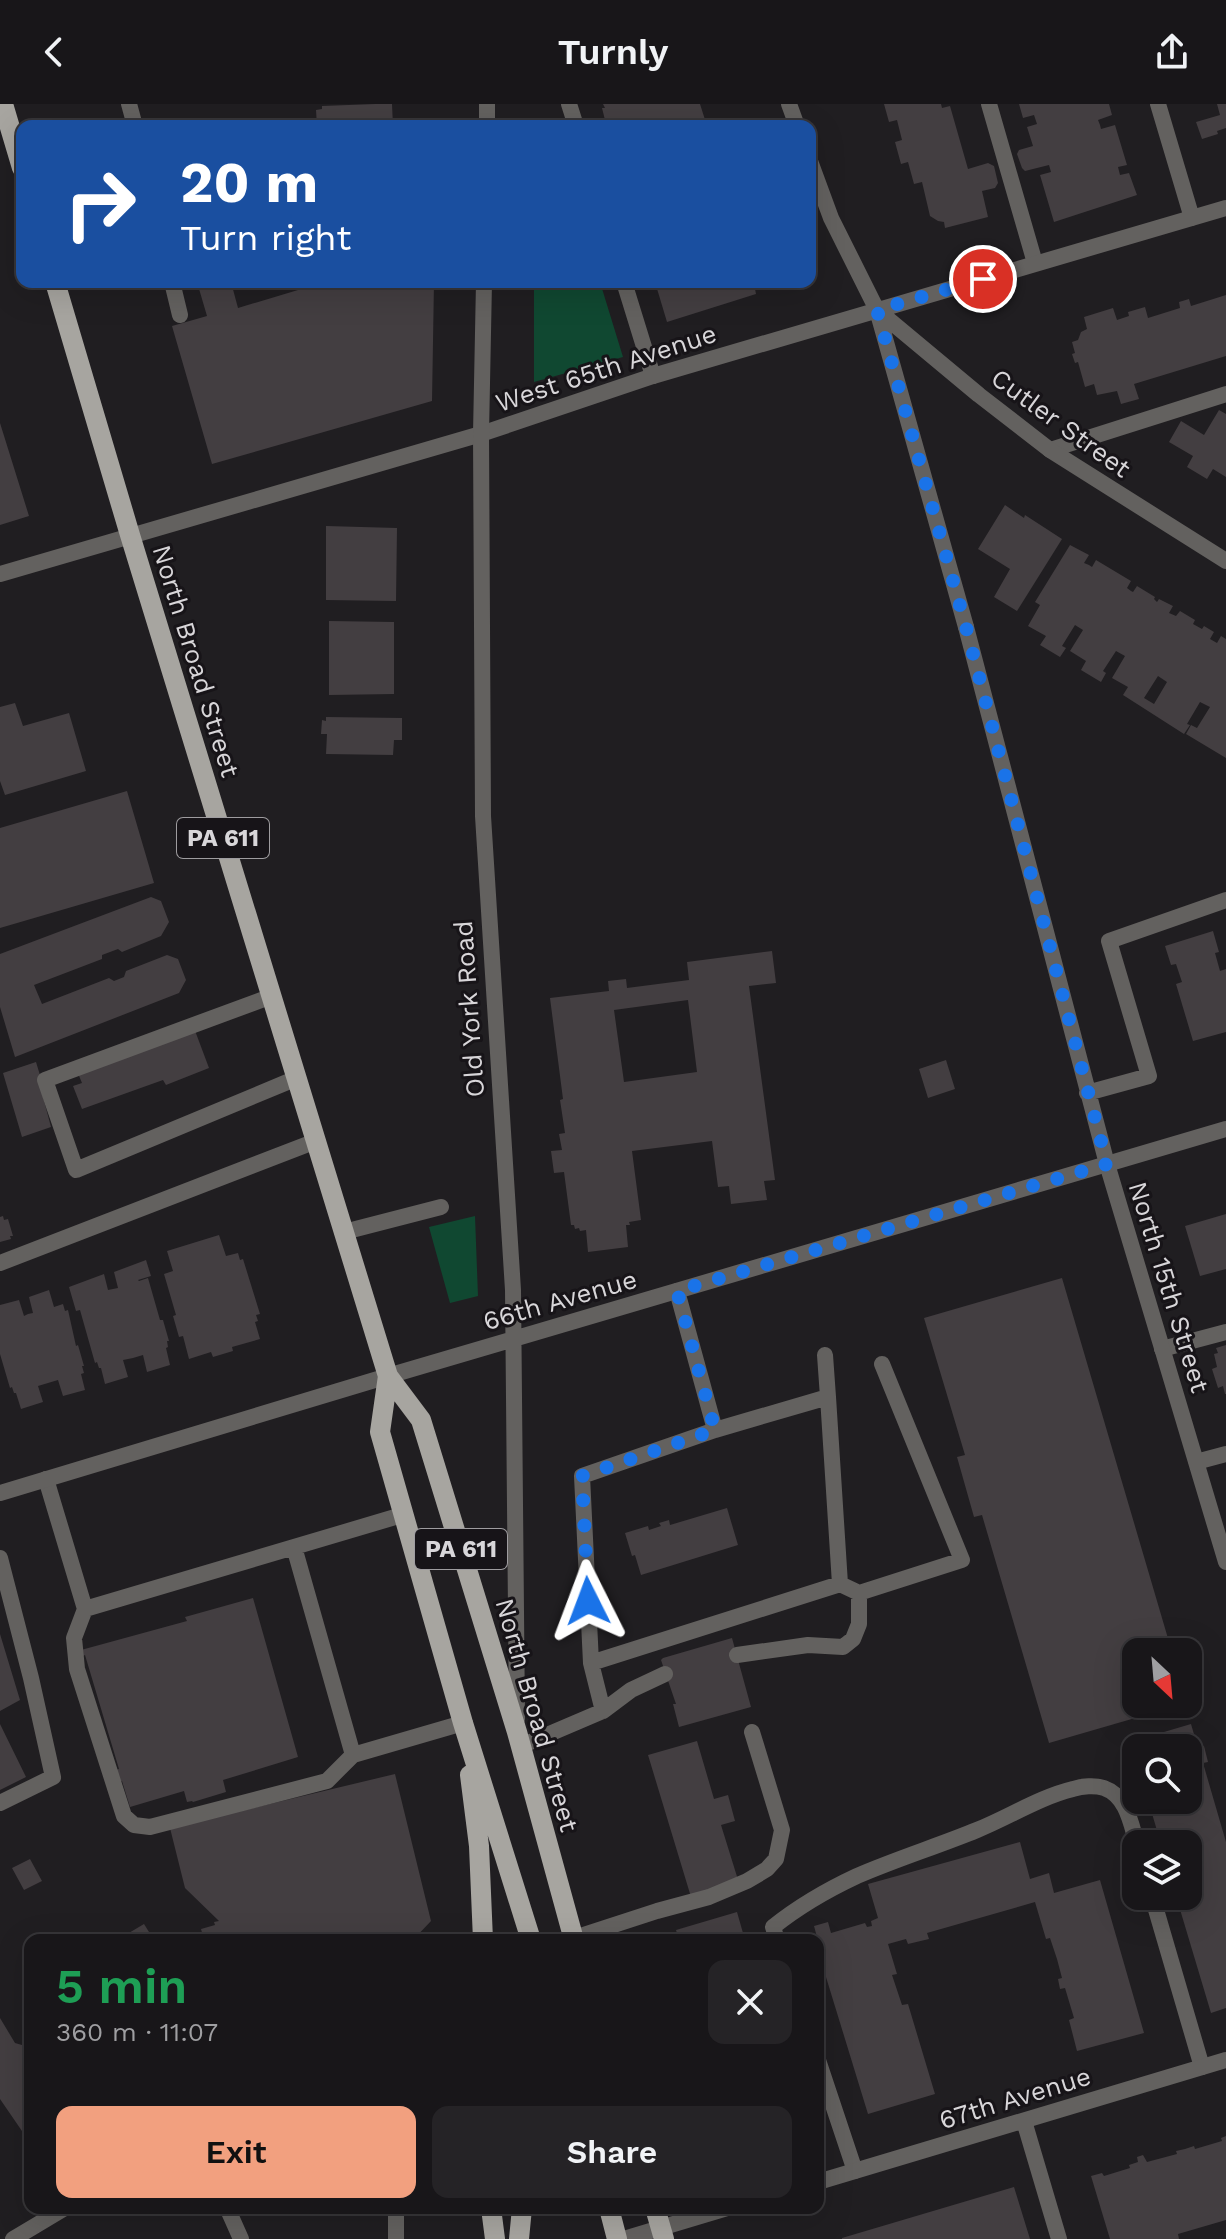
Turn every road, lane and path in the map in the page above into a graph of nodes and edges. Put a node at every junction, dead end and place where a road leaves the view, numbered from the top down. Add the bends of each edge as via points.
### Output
1 (3, 104) edge
2 (989, 104) edge
3 (1158, 104) edge
4 (16, 148) edge
5 (816, 177) edge
6 (1226, 208) edge
7 (1192, 218) junction
8 (1035, 263) junction
9 (57, 288) edge
10 (173, 288) edge
11 (484, 288) edge
12 (626, 288) edge
13 (877, 310) junction
14 (180, 315) dead end
15 (653, 376) junction
16 (1226, 394) edge
17 (481, 434) junction
18 (1050, 450) junction
19 (130, 535) junction
20 (1226, 561) edge
21 (0, 574) edge
22 (1226, 900) edge
23 (272, 996) junction
24 (297, 1078) junction
25 (1087, 1093) junction
26 (1226, 1129) edge
27 (316, 1141) junction
28 (1107, 1164) junction
29 (441, 1207) dead end
30 (344, 1232) junction
31 (0, 1263) edge
32 (677, 1291) junction
33 (1226, 1332) edge
34 (514, 1338) junction
35 (1162, 1349) junction
36 (825, 1355) dead end
37 (882, 1364) dead end
38 (388, 1376) junction
39 (828, 1397) junction
40 (715, 1430) junction
41 (1226, 1454) edge
42 (1196, 1462) junction
43 (46, 1479) junction
44 (0, 1493) edge
45 (402, 1515) junction
46 (294, 1547) junction
47 (0, 1558) edge
48 (1226, 1562) edge
49 (840, 1584) junction
50 (859, 1593) junction
51 (85, 1609) junction
52 (737, 1655) dead end
53 (591, 1663) junction
54 (665, 1674) dead end
55 (603, 1711) junction
56 (463, 1723) junction
57 (752, 1732) dead end
58 (519, 1739) junction
59 (353, 1755) junction
60 (0, 1803) edge
61 (1132, 1830) edge
62 (1156, 1910) edge
63 (483, 1934) edge
64 (529, 1934) edge
65 (573, 1934) edge
66 (589, 1934) edge
67 (775, 1934) edge
68 (1226, 2060) edge
69 (1202, 2067) junction
70 (824, 2078) edge
71 (1024, 2121) junction
72 (855, 2171) junction
73 (824, 2180) edge
74 (55, 2214) edge
75 (230, 2214) edge
76 (396, 2214) edge
77 (492, 2214) edge
78 (521, 2214) edge
79 (611, 2214) edge
80 (703, 2214) edge
81 (660, 2225) edge
82 (13, 2239) edge
83 (241, 2239) edge
84 (396, 2239) edge
85 (495, 2239) edge
86 (519, 2239) edge
87 (617, 2239) edge
88 (624, 2239) edge
89 (1059, 2239) edge

1 - 4 main road
2 - 8 street
3 - 7 street
5 - 13 street
6 - 7 street, West 65th Avenue
7 - 8 street, West 65th Avenue
8 - 13 street, West 65th Avenue
9 - 19 main road, North Broad Street / PA 611
10 - 14 street
11 - 17 street, Old York Road
12 - 15 street
13 - 15 street, West 65th Avenue
13 - 18 street, Cutler Street
13 - 25 street, North 15th Street
15 - 17 street, West 65th Avenue
16 - 18 street
17 - 19 street, West 65th Avenue
17 - 34 street, Old York Road via 483,816
18 - 20 street, Cutler Street
19 - 21 street, West 65th Avenue
19 - 23 main road, North Broad Street / PA 611
22 - 25 street via 1109,941 1149,1076
23 - 24 main road, North Broad Street / PA 611
23 - 24 street via 45,1080 76,1170
24 - 27 main road, North Broad Street / PA 611
25 - 28 street, North 15th Street
26 - 28 street, 66th Avenue
27 - 30 main road, North Broad Street / PA 611
27 - 31 street
28 - 32 street, 66th Avenue
28 - 35 street, North 15th Street
29 - 30 street
30 - 38 main road, North Broad Street / PA 611
32 - 34 street, 66th Avenue
32 - 40 street
33 - 35 street
34 - 38 street, 66th Avenue
34 - 58 street, Old York Road
35 - 42 street, North 15th Street
36 - 39 street
37 - 50 street via 962,1560
38 - 43 street, 66th Avenue
38 - 45 main road, North Broad Street / PA 611 via 380,1432
38 - 58 main road, North Broad Street / PA 611 via 421,1420
39 - 40 street
39 - 49 street
40 - 53 street via 582,1476
41 - 42 street
42 - 48 street, North 15th Street
43 - 44 street, 66th Avenue
43 - 51 street
45 - 46 street
45 - 56 main road, North Broad Street / PA 611
46 - 51 street
46 - 59 street
47 - 60 street via 53,1777
49 - 50 street
49 - 53 street
50 - 52 street via 859,1624 843,1647 808,1645
51 - 59 street via 74,1638 77,1669 124,1816 134,1825 150,1827 327,1781
53 - 55 street
54 - 55 street
55 - 58 street
56 - 59 street
56 - 63 main road, PA 611 via 479,1846
56 - 64 main road, North Broad Street
57 - 66 street via 782,1830 776,1859 747,1881 709,1897
58 - 65 main road, North Broad Street / PA 611
61 - 67 street via 1125,1807 1105,1788 1073,1789 857,1876 773,1927
62 - 69 street
68 - 69 street, 67th Avenue
69 - 71 street, 67th Avenue
70 - 72 street
71 - 72 street, 67th Avenue
71 - 89 street
72 - 73 street, 67th Avenue
74 - 82 street
75 - 83 street
76 - 84 street
77 - 85 main road
78 - 86 main road
79 - 87 main road
80 - 81 street
81 - 88 street

